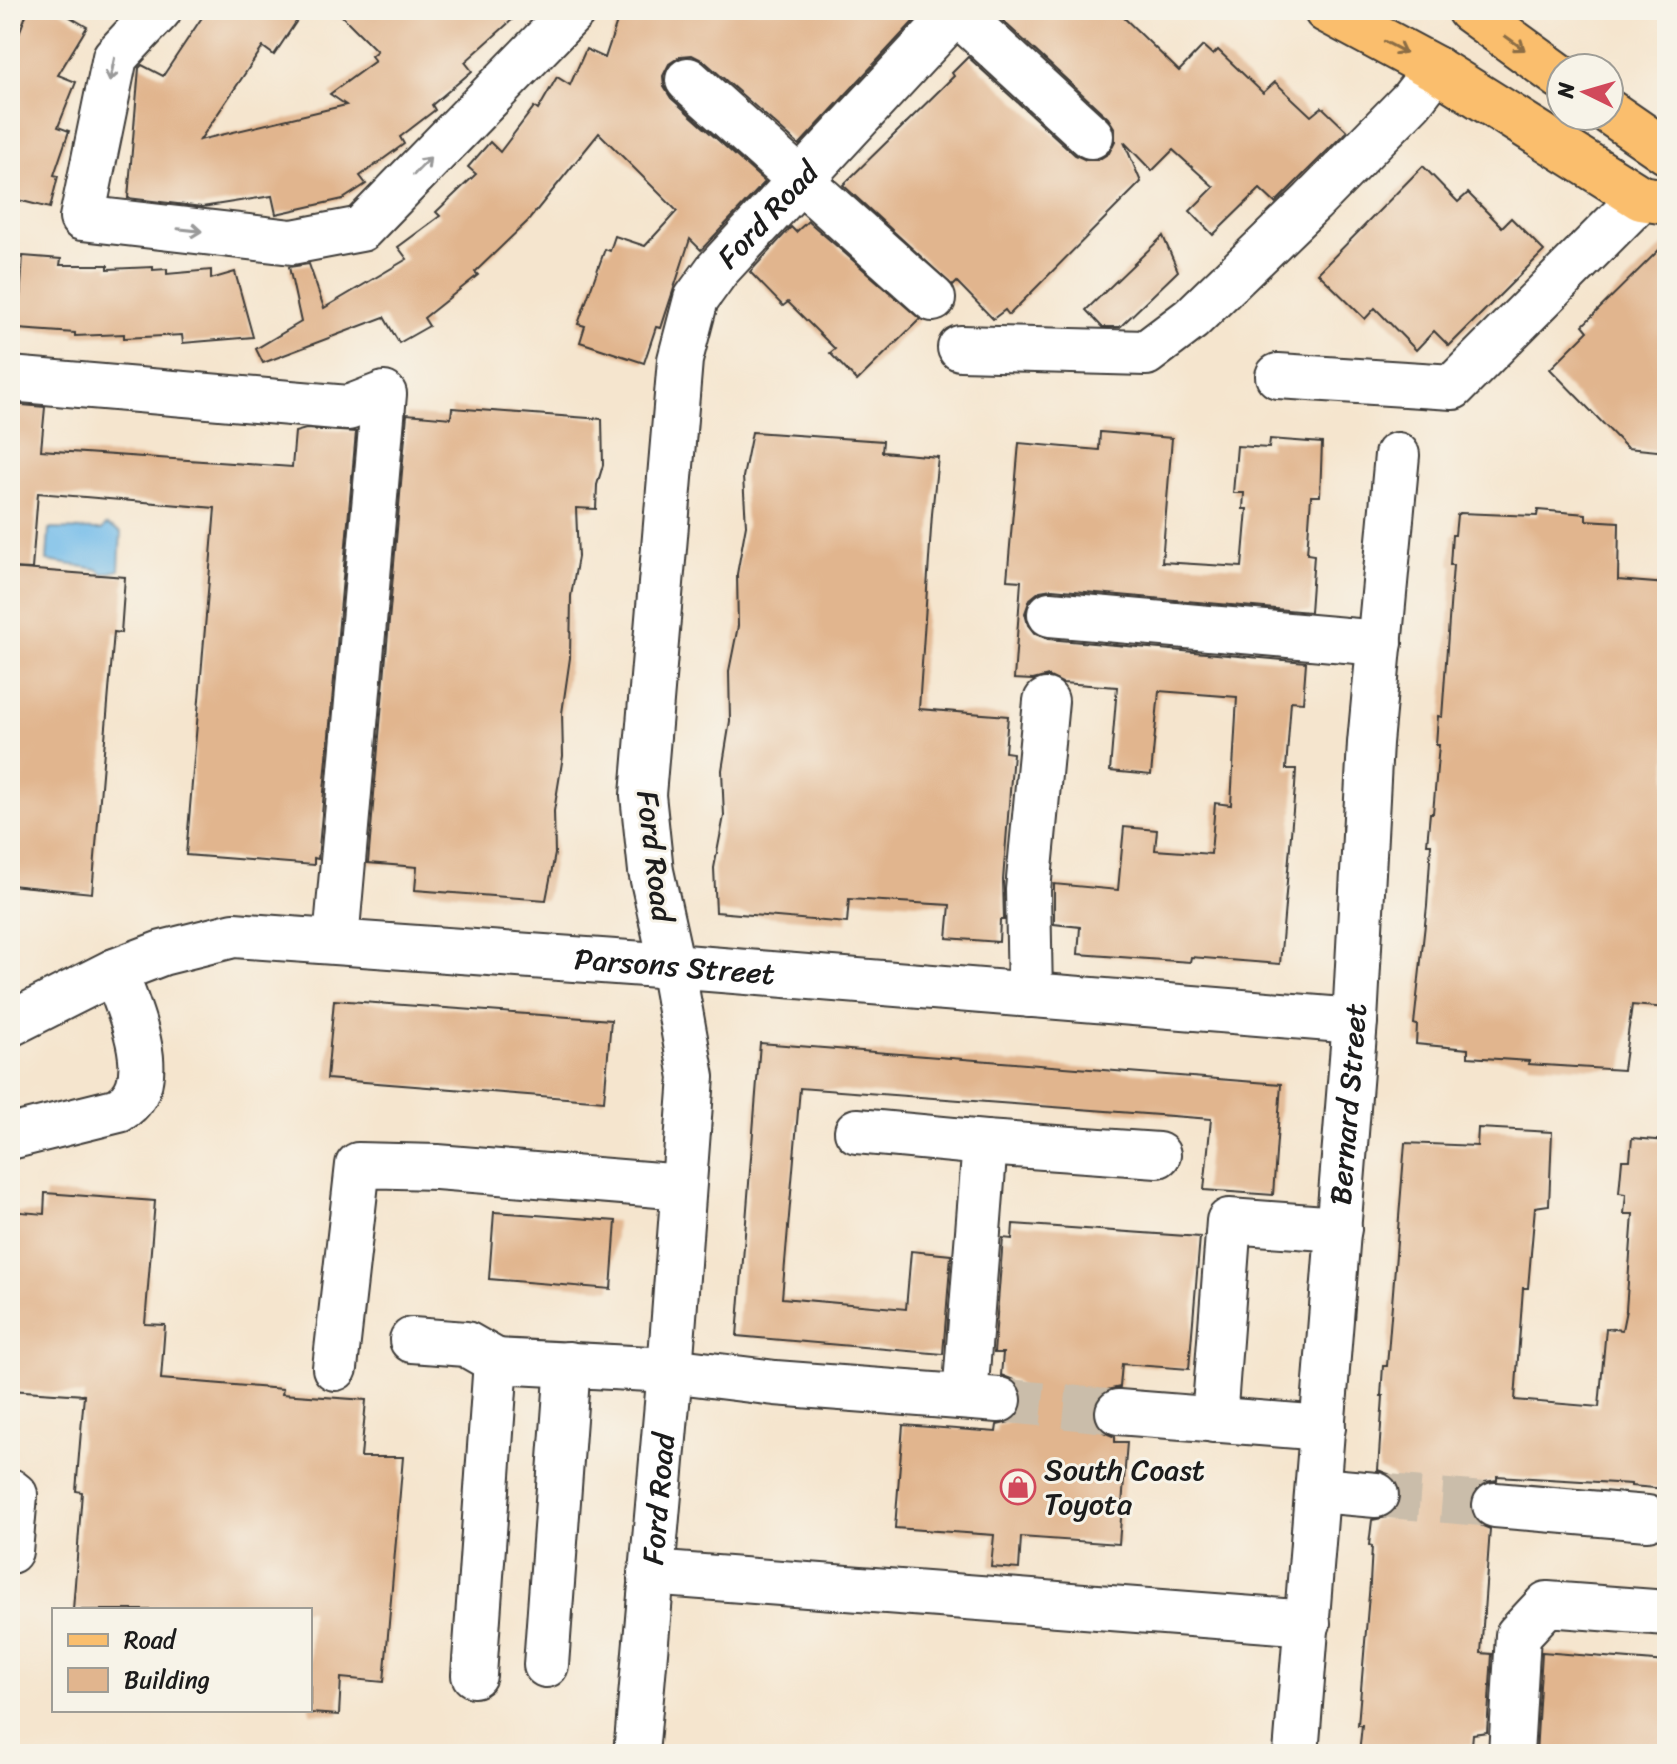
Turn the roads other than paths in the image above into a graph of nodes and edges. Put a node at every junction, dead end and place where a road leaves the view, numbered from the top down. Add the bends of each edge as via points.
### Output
1 (159, 10) edge
2 (574, 10) edge
3 (1326, 10) edge
4 (1469, 10) edge
5 (956, 11) edge
6 (1545, 65) edge
7 (1436, 69) junction
8 (688, 80) dead end
9 (1625, 123) edge
10 (1091, 136) dead end
11 (1667, 152) edge
12 (799, 181) junction
13 (1654, 200) edge
14 (933, 299) dead end
15 (960, 348) dead end
16 (1278, 376) dead end
17 (10, 379) edge
18 (1397, 455) dead end
19 (1050, 614) dead end
20 (1380, 643) junction
21 (1046, 701) dead end
22 (336, 941) junction
23 (672, 966) junction
24 (115, 971) junction
25 (1030, 995) junction
26 (1355, 1021) junction
27 (10, 1024) edge
28 (857, 1131) dead end
29 (10, 1137) edge
30 (985, 1143) junction
31 (1158, 1155) dead end
32 (683, 1187) junction
33 (1339, 1229) junction
34 (412, 1340) dead end
35 (496, 1361) junction
36 (568, 1364) junction
37 (335, 1368) dead end
38 (670, 1370) junction
39 (1118, 1412) tunnel mouth
40 (1214, 1420) junction
41 (1323, 1428) junction
42 (1318, 1490) junction
43 (10, 1491) edge
44 (1376, 1495) tunnel mouth
45 (1495, 1505) tunnel mouth
46 (1647, 1518) dead end
47 (10, 1551) edge
48 (650, 1573) junction
49 (1667, 1613) edge
50 (1308, 1623) junction
51 (546, 1665) dead end
52 (474, 1675) dead end
53 (636, 1754) edge
54 (1296, 1754) edge
55 (1511, 1754) edge

1 -> 2 street via 115,57 82,218 292,242 361,229
3 -> 7 main road
4 -> 6 main road
5 - 10 street
5 - 12 street, Ford Road
7 - 13 main road
7 - 15 street via 1312,202 1191,319 1146,353
8 - 12 street
9 - 11 main road
12 - 14 street
12 - 23 street, Ford Road via 696,299 680,360 643,795 651,871
13 - 16 street via 1453,387
17 - 22 street via 348,408 384,394
18 - 20 street, Bernard Street
19 - 20 street
20 - 26 street, Bernard Street
21 - 25 street via 1028,890
22 - 23 street, Parsons Street
22 - 24 street, Parsons Street via 234,935
23 - 25 street, Parsons Street
23 - 32 street, Ford Road via 692,1077
24 - 27 street, Parsons Street
24 - 29 street via 143,1062 131,1103
25 - 26 street, Parsons Street
26 - 33 street, Bernard Street
28 - 30 street
30 - 31 street
30 - 38 street via 982,1398
32 - 37 street via 358,1165
32 - 38 street, Ford Road
33 - 40 street via 1229,1221
33 - 41 street, Bernard Street
34 - 35 street via 466,1344
35 - 36 street
35 - 52 street
36 - 38 street
36 - 51 street
38 - 48 street, Ford Road
39 - 40 street
40 - 41 street
41 - 42 street, Bernard Street
42 - 44 street
42 - 50 street, Bernard Street
43 - 47 street via 15,1495
45 - 46 street
48 - 50 street
48 - 53 street, Ford Road
49 - 55 street via 1547,1604 1518,1635
50 - 54 street, Bernard Street

